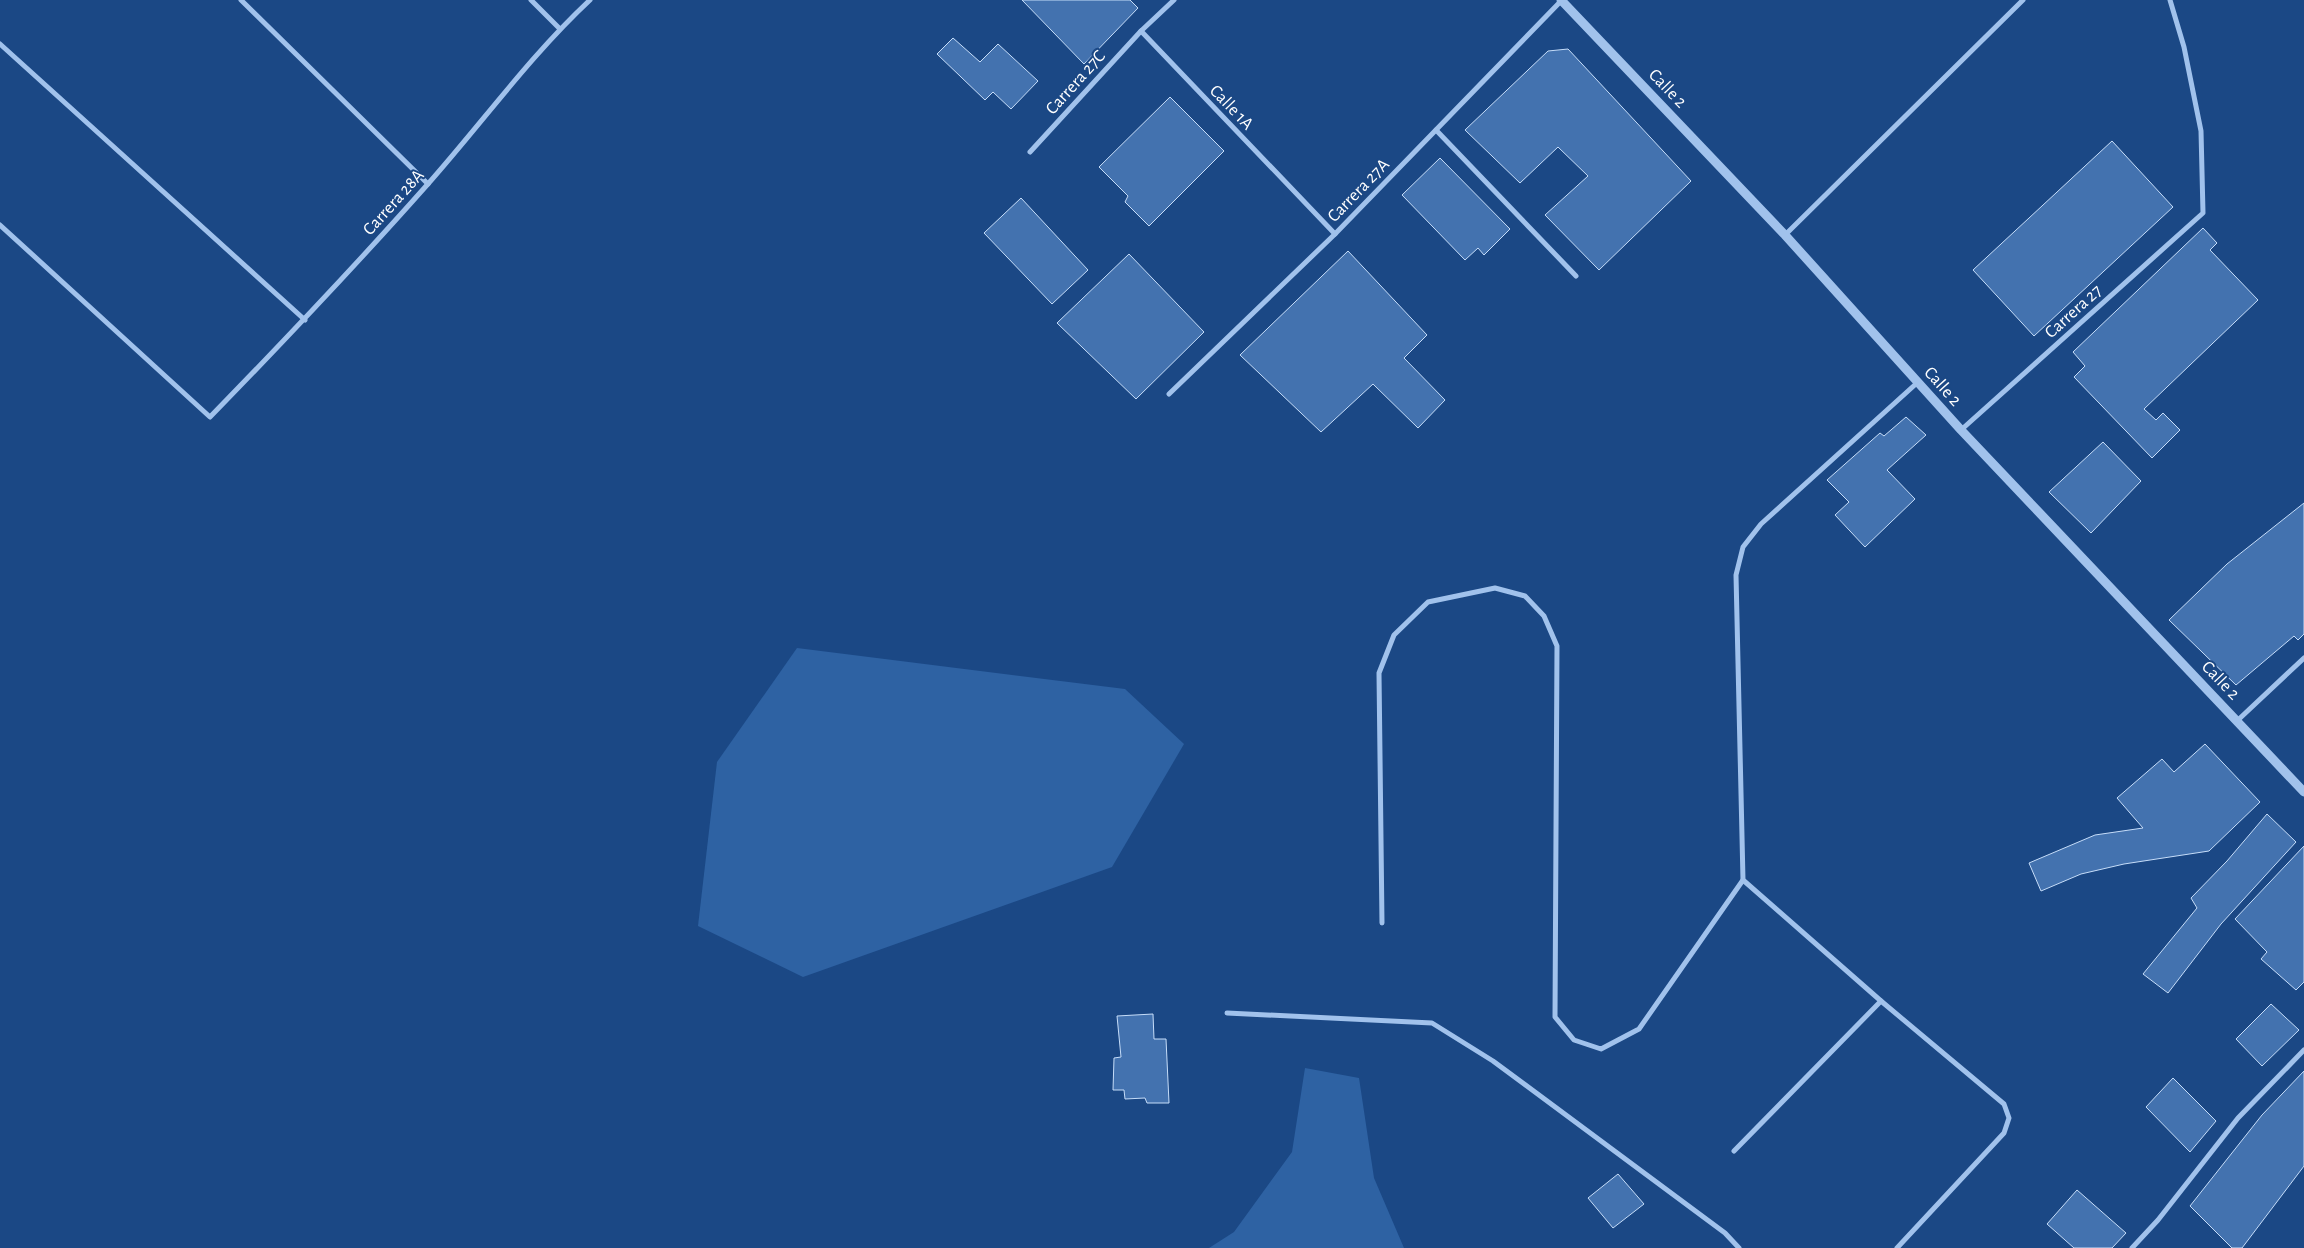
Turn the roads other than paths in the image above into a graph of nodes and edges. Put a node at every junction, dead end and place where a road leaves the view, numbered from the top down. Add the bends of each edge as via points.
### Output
1 (242, 0) edge
2 (531, 0) edge
3 (590, 0) edge
4 (1174, 0) edge
5 (1561, 0) edge
6 (2023, 0) edge
7 (2170, 0) edge
8 (559, 28) junction
9 (1141, 31) junction
10 (0, 44) edge
11 (1436, 130) junction
12 (1030, 152) dead end
13 (428, 184) junction
14 (0, 226) edge
15 (1335, 234) junction
16 (1785, 234) junction
17 (1576, 276) dead end
18 (305, 320) junction
19 (1918, 382) junction
20 (1169, 394) dead end
21 (1961, 430) junction
22 (2304, 658) edge
23 (2238, 720) junction
24 (2304, 792) edge
25 (1743, 880) junction
26 (1382, 923) dead end
27 (1881, 1001) junction
28 (1226, 1013) dead end
29 (2304, 1050) edge
30 (1734, 1151) dead end
31 (1739, 1248) edge
32 (1897, 1248) edge
33 (2132, 1248) edge

1 - 13 street
2 - 8 street
3 - 8 street, Carrera 28A
4 - 9 street
5 - 11 street, Carrera 27A
5 - 16 street, Calle 2
6 - 16 street
7 - 21 street, Carrera 27 via 2184,47 2201,131 2203,213
8 - 13 street, Carrera 28A
9 - 12 street, Carrera 27C
9 - 15 street, Calle 1A
10 - 18 street
11 - 15 street, Carrera 27A
11 - 17 street
13 - 18 street, Carrera 28A
14 - 18 street, Carrera 28A via 210,417
15 - 20 street, Carrera 27A
16 - 19 street, Calle 2
19 - 21 street, Calle 2
19 - 25 street via 1761,524 1744,547 1736,575
21 - 23 street, Calle 2
22 - 23 street
23 - 24 street, Calle 2
25 - 26 street via 1639,1029 1601,1049 1574,1040 1555,1018 1557,646 1544,616 1525,596 1495,588 1428,602 1394,635 1379,673
25 - 27 street
27 - 30 street
27 - 32 street via 2004,1104 2009,1118 2004,1134
28 - 31 street via 1432,1023 1493,1061 1725,1233
29 - 33 street via 2238,1118

